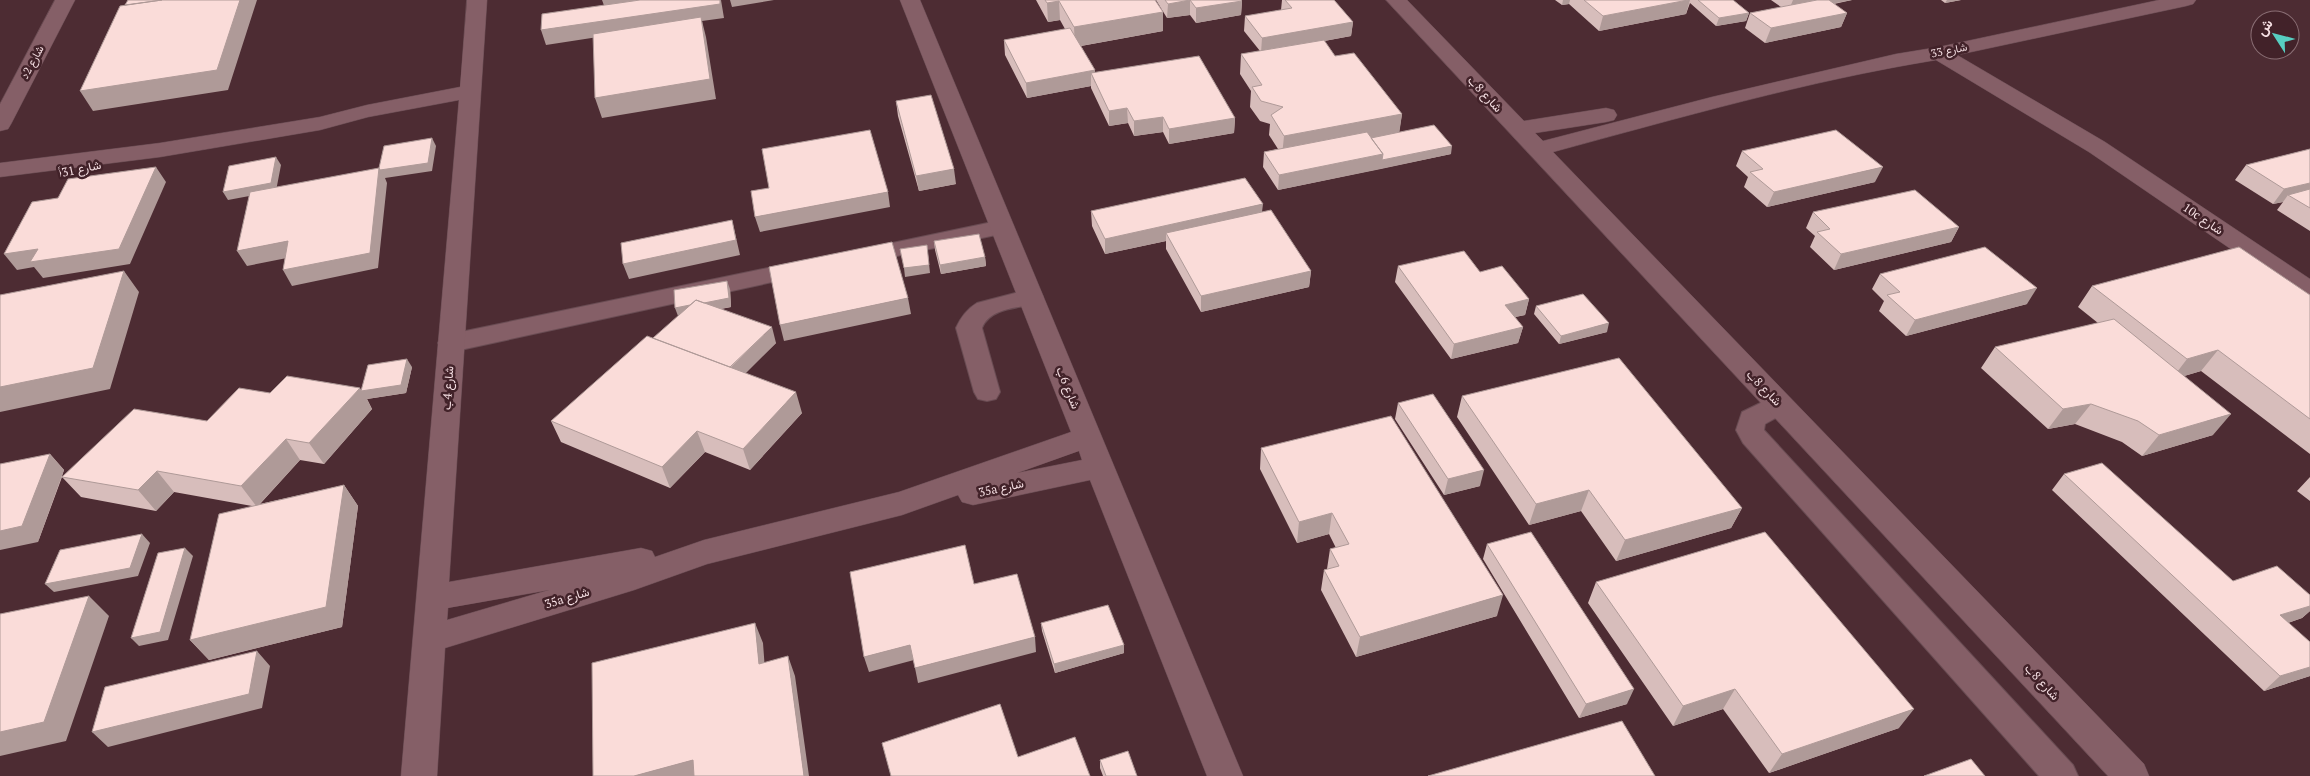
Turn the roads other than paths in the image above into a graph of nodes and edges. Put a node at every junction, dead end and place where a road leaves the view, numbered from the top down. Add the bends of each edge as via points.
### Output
1 (65, 0) edge
2 (477, 0) edge
3 (910, 0) edge
4 (1396, 0) edge
5 (2186, 0) edge
6 (1964, 47) junction
7 (1939, 53) junction
8 (469, 100) junction
9 (1712, 103) junction
10 (0, 124) edge
11 (1518, 129) junction
12 (2096, 147) junction
13 (1538, 149) junction
14 (160, 150) junction
15 (0, 170) edge
16 (0, 185) edge
17 (1002, 227) junction
18 (2310, 291) edge
19 (1031, 296) junction
20 (451, 342) junction
21 (987, 392) dead end
22 (1779, 404) junction
23 (1088, 437) junction
24 (1100, 467) junction
25 (902, 503) junction
26 (704, 552) junction
27 (432, 598) junction
28 (429, 640) junction
29 (418, 776) edge
30 (1225, 776) edge
31 (2061, 776) edge
32 (2131, 776) edge

1 - 10 street, شارع 2د
2 - 8 street, شارع 4ب
3 - 17 street, شارع 6ب
4 - 11 street, شارع 8ب
5 - 6 street, شارع 33
6 - 7 street, شارع 33
6 - 12 street, 10c شارع via 2059,115
7 - 9 street, شارع 33
7 - 12 street, 10c شارع
8 - 14 street, شارع 31أ
8 - 20 street, شارع 4ب
9 - 11 street, شارع 33 via 1659,107
9 - 13 street, شارع 33
11 - 13 street, شارع 8ب
12 - 18 street, 10c شارع
13 - 22 street, شارع 8ب
14 - 15 street, شارع 31أ
14 - 16 street, شارع 31أ
17 - 19 street, شارع 6ب
17 - 20 lane
19 - 21 lane via 988,308 974,316 971,322 969,328
19 - 23 street, شارع 6ب
20 - 27 street, شارع 4ب
22 - 31 lane via 1752,419 1750,430 1753,436
22 - 32 street, شارع 8ب
23 - 24 street, شارع 6ب
23 - 25 street, 35a شارع
24 - 25 street, 35a شارع via 979,493
24 - 30 street, شارع 6ب
25 - 26 street, 35a شارع
26 - 27 street, 35a شارع via 650,558
26 - 28 street, 35a شارع via 625,580
27 - 28 street, شارع 4ب
28 - 29 street, شارع 4ب

